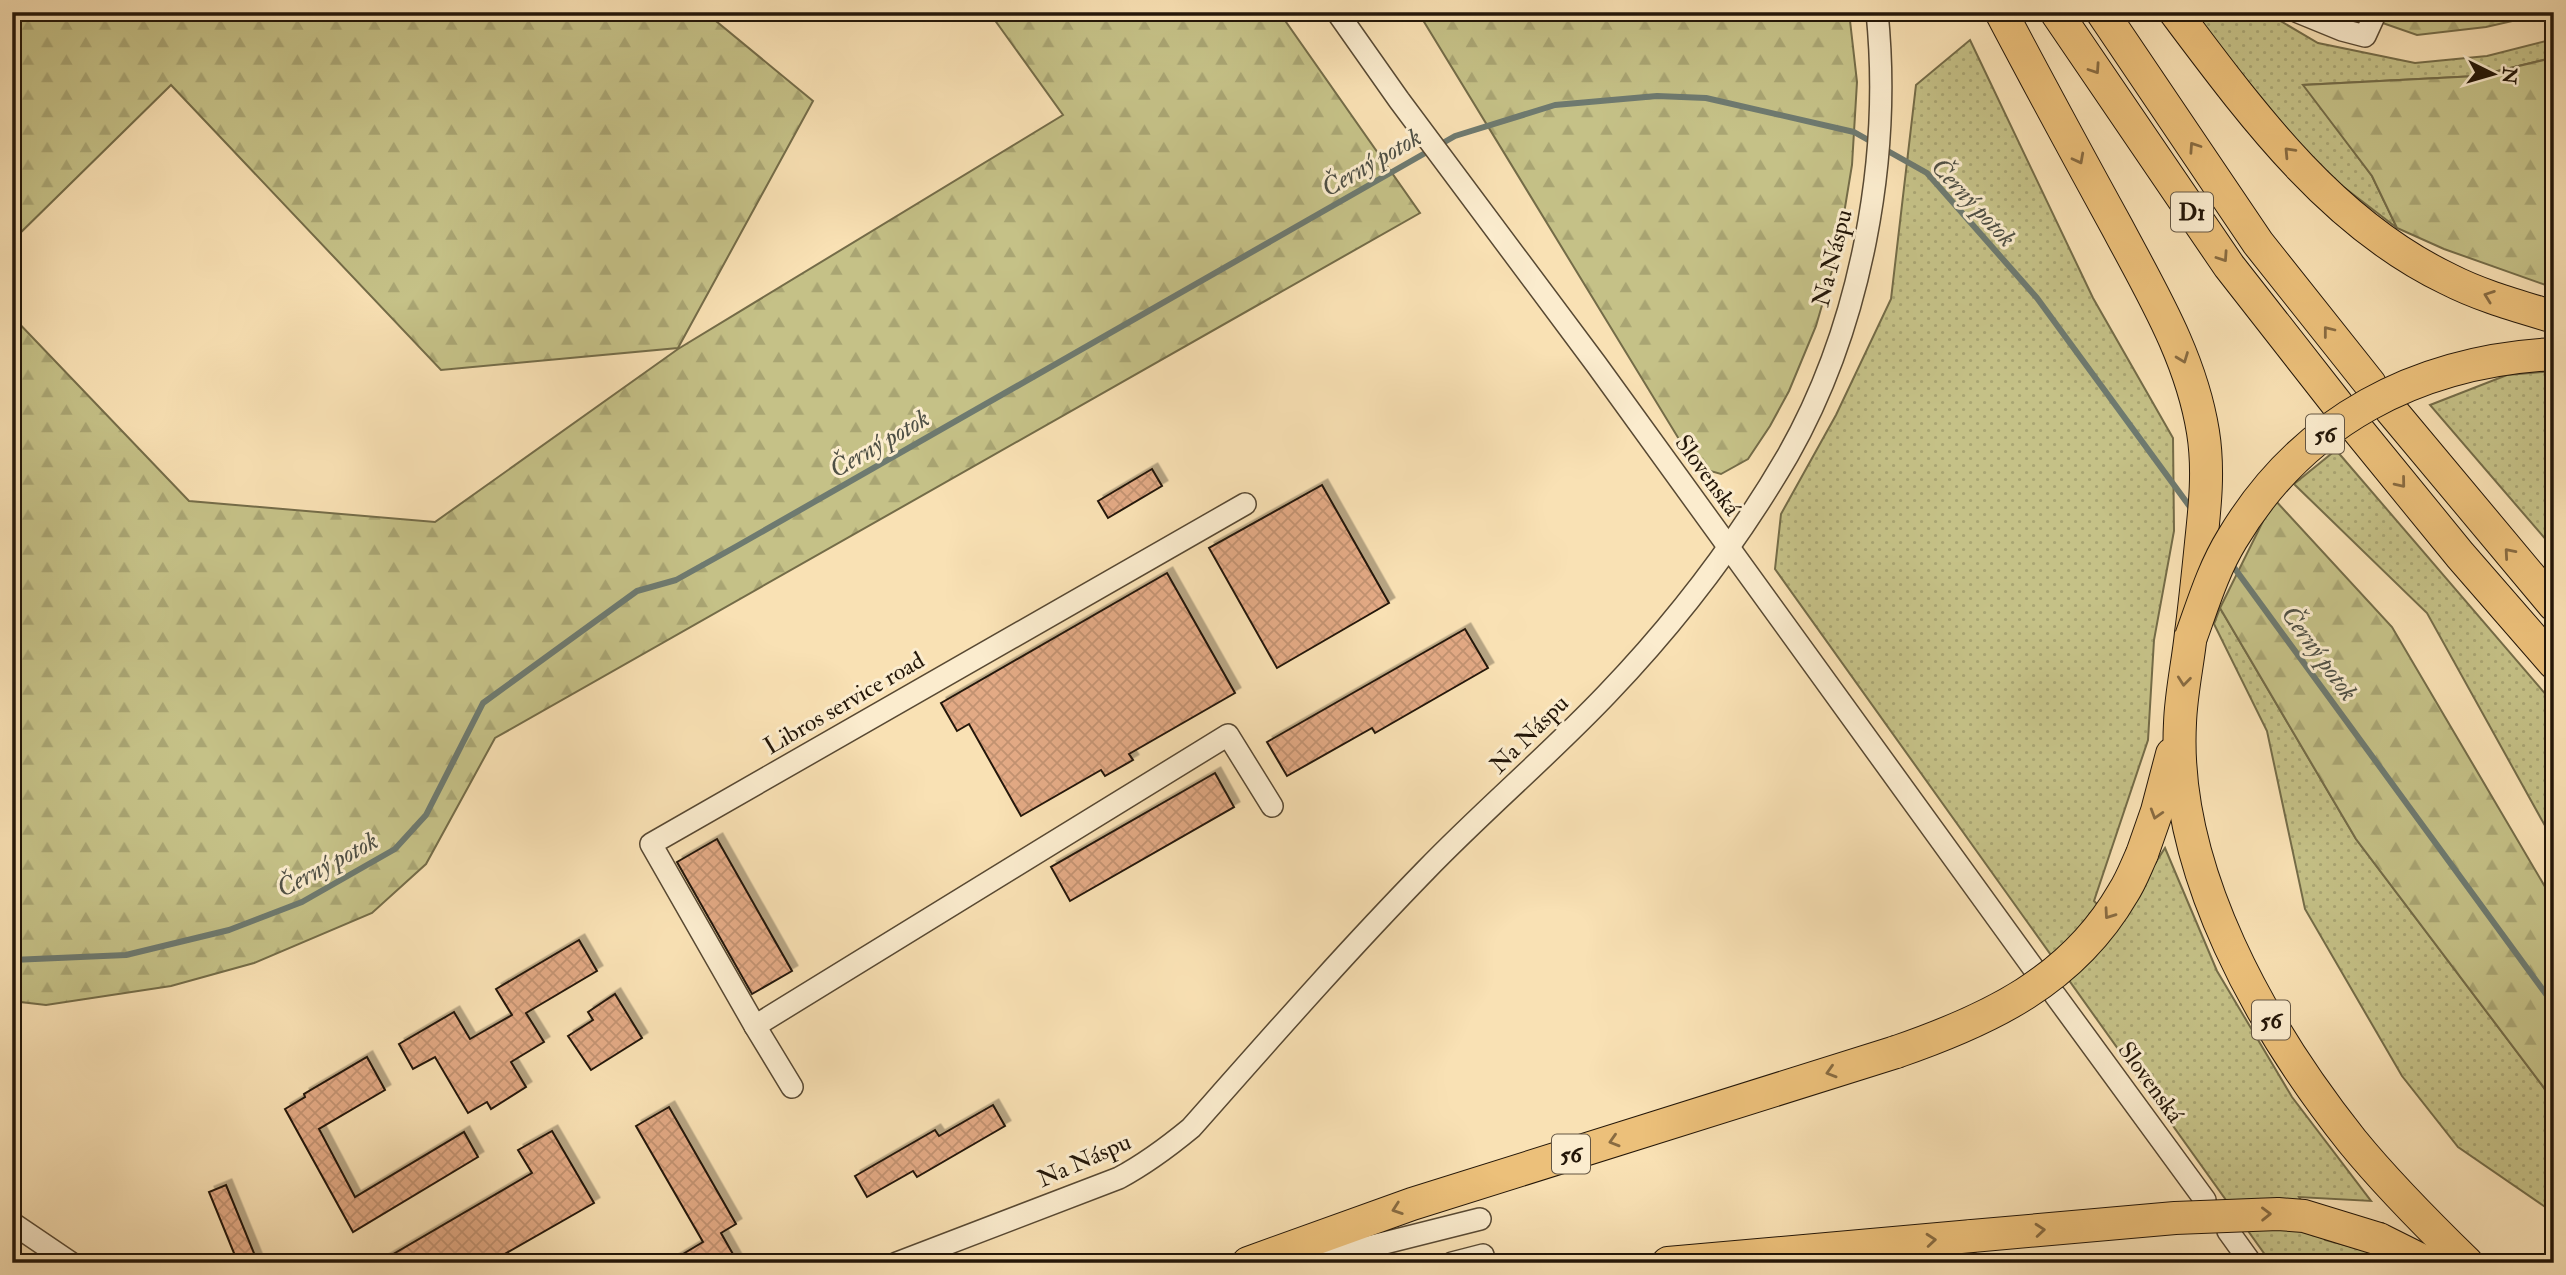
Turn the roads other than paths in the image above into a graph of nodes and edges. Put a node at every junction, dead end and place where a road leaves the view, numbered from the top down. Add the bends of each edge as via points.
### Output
1 (1336, 12) edge
2 (1877, 12) edge
3 (2001, 12) edge
4 (2056, 12) edge
5 (2102, 12) edge
6 (2175, 12) edge
7 (2298, 12) edge
8 (2376, 12) edge
9 (2554, 317) edge
10 (2554, 354) edge
11 (2370, 384) dead end
12 (2337, 404) dead end
13 (2391, 410) dead end
14 (2358, 430) dead end
15 (1245, 504) dead end
16 (1727, 547) junction
17 (2554, 604) edge
18 (2191, 637) junction
19 (2554, 663) edge
20 (2180, 725) junction
21 (1272, 806) dead end
22 (2034, 969) dead end
23 (2055, 995) dead end
24 (755, 1026) junction
25 (792, 1087) dead end
26 (2206, 1200) dead end
27 (1479, 1219) dead end
28 (12, 1223) edge
29 (2228, 1231) dead end
30 (1483, 1255) dead end
31 (71, 1263) edge
32 (897, 1263) edge
33 (1248, 1263) edge
34 (1305, 1263) edge
35 (1452, 1263) edge
36 (1668, 1263) edge
37 (2250, 1263) edge
38 (2427, 1263) edge
39 (2467, 1263) edge

1 - 16 street, Slovenská
2 - 16 street, Na Náspu via 1879,146 1871,212 1851,301 1788,455
3 -> 18 highway, bridge via 2185,363 2207,469
4 -> 12 highway, D1 via 2229,266
11 -> 5 highway, D1 via 2258,243
9 -> 6 highway via 2449,280 2371,233 2335,202 2242,102
7 - 8 street via 2365,36
10 - 18 highway, 56, bridge via 2468,364 2421,378 2374,400 2338,424 2264,492 2232,539
17 -> 13 highway
14 -> 19 highway
15 - 24 street, Libros service road via 651,844
16 - 22 street, Slovenská
16 - 32 street, Na Náspu via 1674,618 1607,694 1426,870 1183,1134 1119,1178
18 -> 20 highway, 56
20 -> 33 highway, 56, bridge via 2157,811 2123,893 2071,959 2006,1007 1896,1052 1412,1204
20 - 39 highway, 56 via 2180,772 2198,860 2250,985 2297,1066 2353,1141
21 - 24 street via 1228,735
23 - 26 street, Slovenská
24 - 25 street
27 - 34 street
28 - 31 street
29 - 37 street
30 - 35 street
36 -> 38 highway, bridge via 2175,1218 2278,1214 2304,1216 2379,1239

